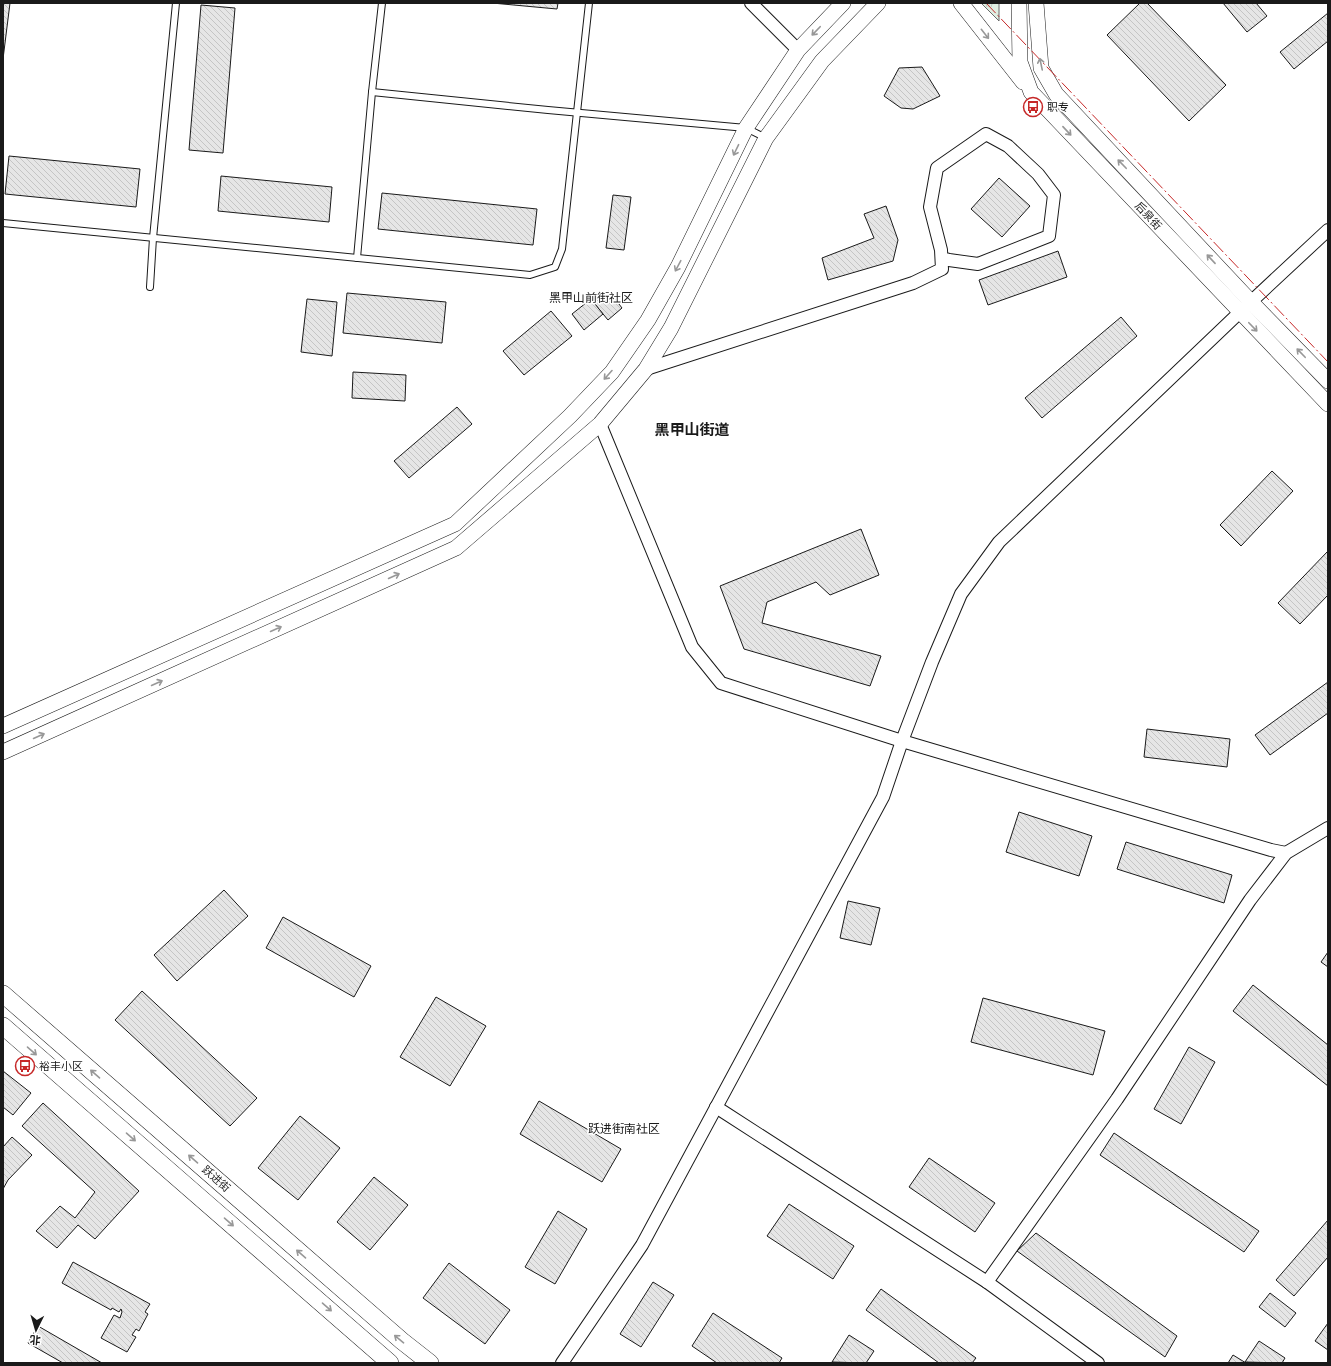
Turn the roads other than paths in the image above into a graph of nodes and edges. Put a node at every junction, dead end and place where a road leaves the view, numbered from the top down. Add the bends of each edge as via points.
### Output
1 (176, 3) edge
2 (382, 3) edge
3 (589, 3) edge
4 (751, 3) edge
5 (843, 3) edge
6 (878, 3) edge
7 (961, 3) edge
8 (1019, 3) edge
9 (1036, 3) edge
10 (798, 50) junction
11 (372, 92) junction
12 (1031, 92) junction
13 (576, 113) junction
14 (746, 128) junction
15 (766, 138) junction
16 (3, 223) edge
17 (1328, 230) edge
18 (153, 238) junction
19 (357, 258) junction
20 (942, 258) junction
21 (150, 287) dead end
22 (1251, 302) junction
23 (1240, 312) junction
24 (646, 369) junction
25 (1328, 381) edge
26 (1328, 404) edge
27 (600, 424) junction
28 (3, 726) edge
29 (902, 741) junction
30 (3, 752) edge
31 (1328, 828) edge
32 (1286, 853) junction
33 (3, 994) edge
34 (3, 1026) edge
35 (716, 1107) junction
36 (987, 1282) junction
37 (390, 1363) edge
38 (430, 1363) edge
39 (562, 1363) edge
40 (1098, 1363) edge

1 - 18 lane
2 - 11 lane
3 - 13 lane
4 - 10 street
5 -> 10 street
6 - 15 street via 822,61
7 -> 12 street
8 - 12 street, 后泉街 via 1020,62
22 -> 9 street, 后泉街 via 1056,94 1041,68
10 - 14 street
11 - 13 lane
11 - 19 lane
12 -> 23 street, 后泉街
13 - 14 lane
13 - 19 lane via 562,249 555,266 530,275
14 - 15 lane
14 -> 28 street via 678,267 648,320 612,372 570,416 455,524
15 - 24 street via 671,328
16 - 18 lane
17 - 22 street
18 - 19 lane
18 - 21 lane
20 - 20 street via 930,207 937,168 986,134 1008,146 1038,174 1054,195 1049,236 978,264
20 - 24 street via 942,269 914,283
22 - 23 street
25 -> 22 street, 后泉街
23 -> 26 street, 后泉街
23 - 29 street via 999,542 961,594
24 - 27 street
27 - 29 street via 692,647 721,683
30 -> 27 street via 456,548
29 - 32 street
29 - 35 street via 883,797
31 - 32 street
32 - 36 street via 1250,900 1117,1099
38 -> 33 main road, 跃进街
34 -> 37 main road
35 - 36 street
35 - 39 street via 642,1245
36 - 40 street

